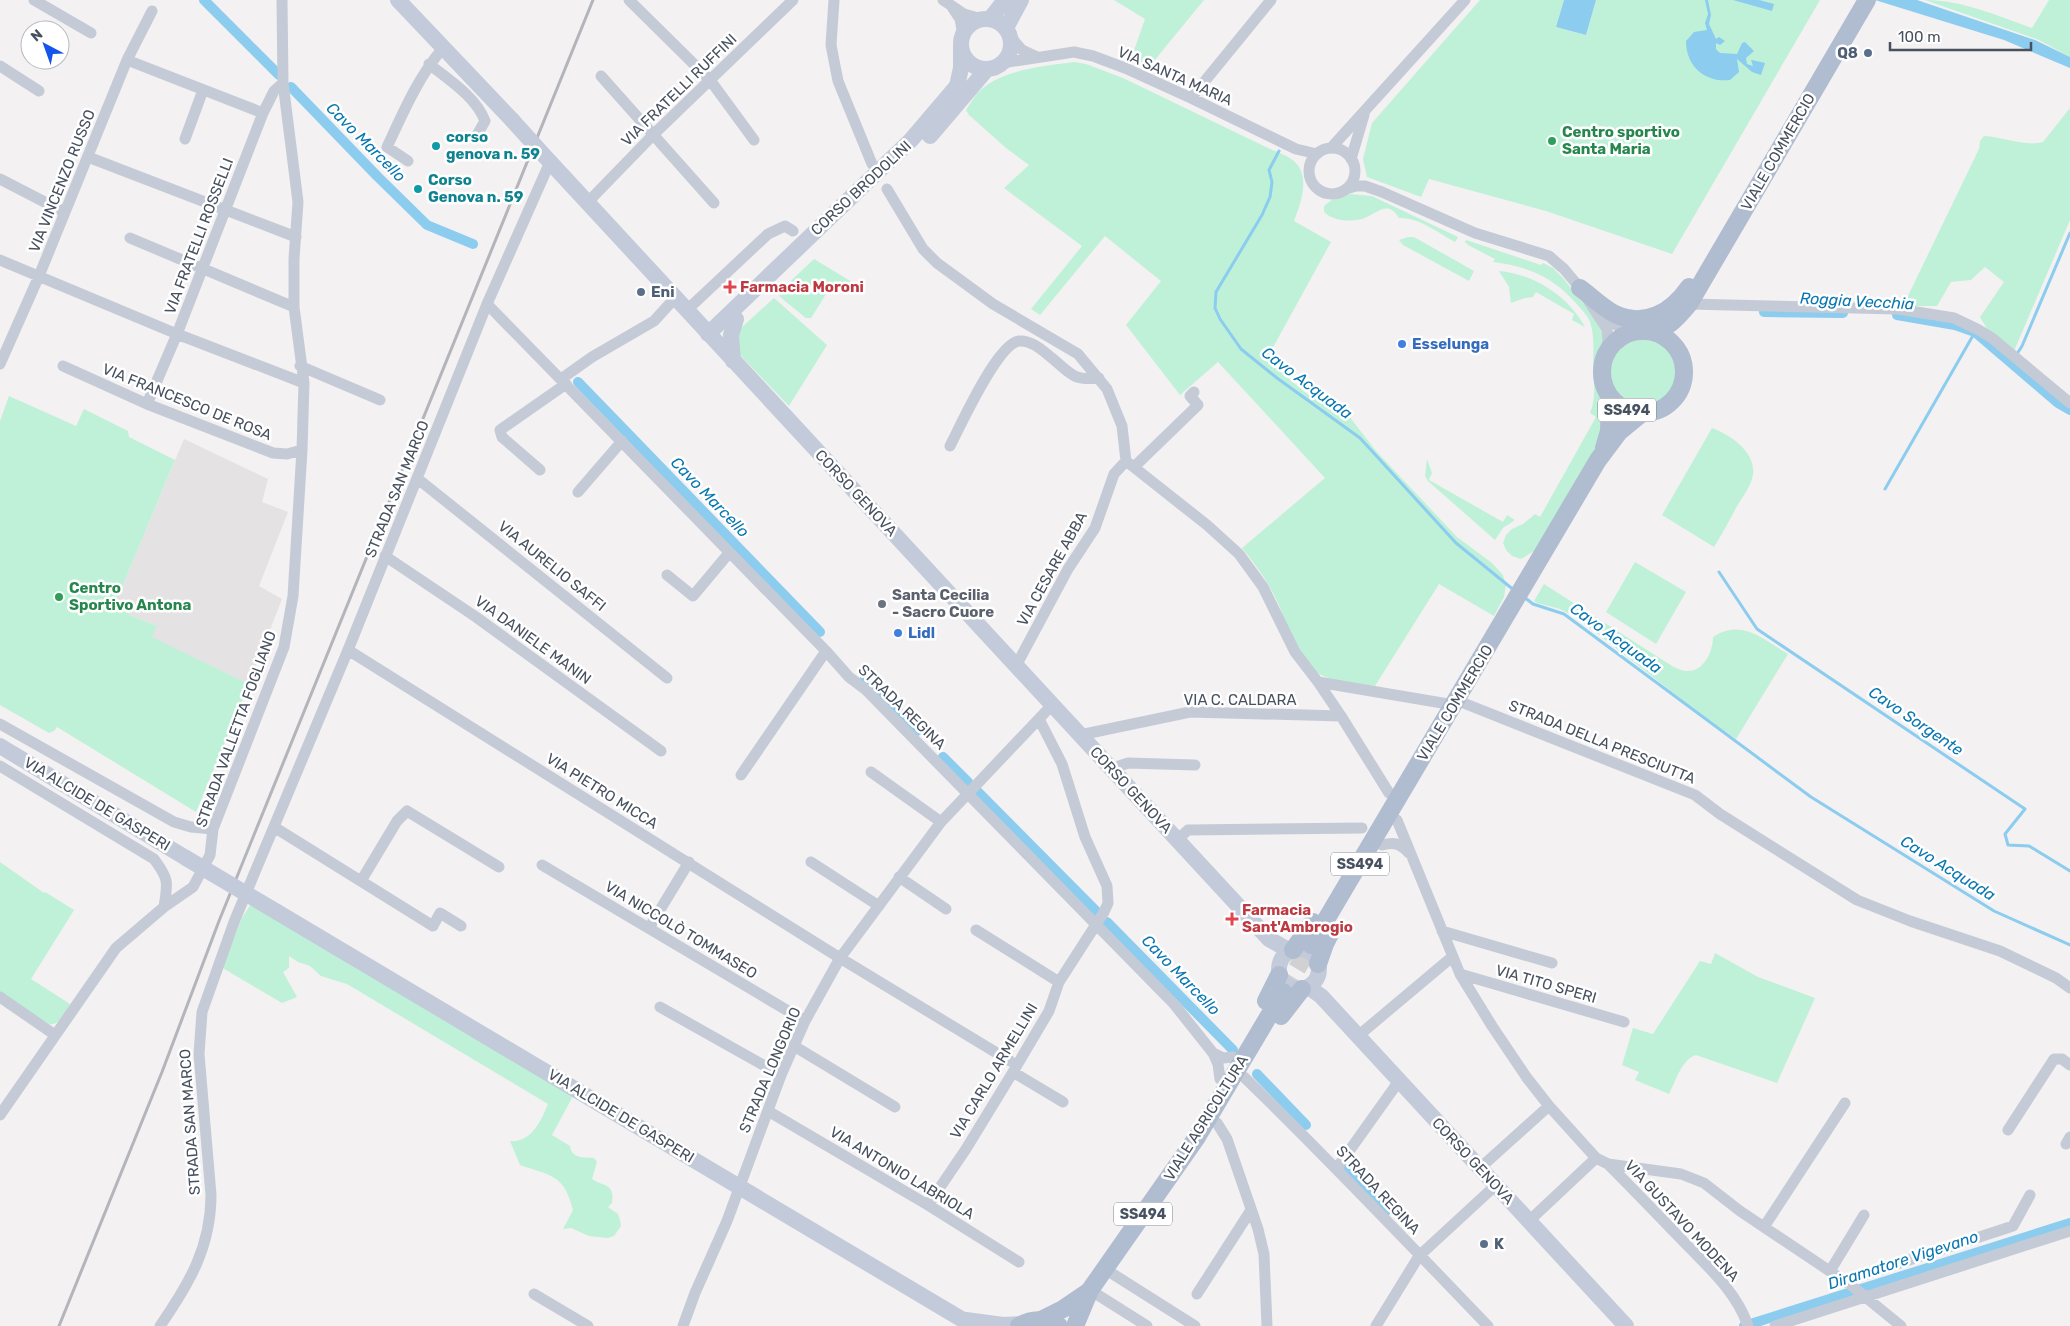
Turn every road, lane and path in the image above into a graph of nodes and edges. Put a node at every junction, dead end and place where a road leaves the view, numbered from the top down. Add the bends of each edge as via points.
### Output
1 (34, 0) edge
2 (282, 0) edge
3 (398, 0) edge
4 (629, 0) edge
5 (834, 0) edge
6 (1005, 0) edge
7 (1021, 0) edge
8 (1271, 0) edge
9 (1465, 0) edge
10 (1867, 0) edge
11 (788, 2) edge
12 (946, 2) edge
13 (152, 11) dead end
14 (986, 19) junction
15 (1008, 31) junction
16 (91, 33) dead end
17 (962, 41) junction
18 (443, 48) junction
19 (1037, 57) junction
20 (127, 60) junction
21 (430, 64) junction
22 (0, 66) edge
23 (994, 66) junction
24 (601, 76) dead end
25 (710, 80) junction
26 (283, 83) junction
27 (203, 90) junction
28 (38, 91) dead end
29 (1191, 98) junction
30 (1366, 111) junction
31 (263, 114) junction
32 (654, 134) junction
33 (477, 135) dead end
34 (185, 139) dead end
35 (754, 140) dead end
36 (1332, 148) junction
37 (1296, 149) junction
38 (1317, 154) junction
39 (88, 157) junction
40 (408, 161) dead end
41 (1353, 161) junction
42 (550, 162) junction
43 (872, 164) dead end
44 (1310, 164) junction
45 (0, 179) edge
46 (887, 189) dead end
47 (1346, 189) junction
48 (1382, 192) junction
49 (587, 202) junction
50 (714, 203) dead end
51 (226, 209) junction
52 (64, 212) junction
53 (1741, 215) junction
54 (793, 231) dead end
55 (296, 237) junction
56 (130, 238) dead end
57 (0, 260) edge
58 (202, 269) junction
59 (39, 276) junction
60 (1583, 292) junction
61 (675, 298) junction
62 (487, 304) junction
63 (1689, 304) junction
64 (294, 307) junction
65 (689, 313) junction
66 (733, 316) junction
67 (1642, 332) junction
68 (177, 334) junction
69 (711, 336) junction
70 (1682, 356) junction
71 (1604, 360) junction
72 (733, 361) junction
73 (0, 364) edge
74 (63, 366) dead end
75 (300, 366) junction
76 (1099, 378) junction
77 (564, 381) junction
78 (304, 383) junction
79 (1194, 392) dead end
80 (1610, 398) junction
81 (380, 400) dead end
82 (2070, 403) edge
83 (147, 404) junction
84 (1641, 414) junction
85 (622, 441) junction
86 (950, 446) dead end
87 (302, 450) junction
88 (1598, 460) junction
89 (1130, 464) junction
90 (540, 470) dead end
91 (418, 479) junction
92 (578, 492) dead end
93 (729, 553) junction
94 (385, 556) junction
95 (667, 575) dead end
96 (348, 650) junction
97 (826, 651) junction
98 (1016, 666) junction
99 (667, 678) dead end
100 (1318, 682) junction
101 (1460, 704) junction
102 (1052, 705) junction
103 (1341, 716) junction
104 (1039, 719) junction
105 (0, 724) edge
106 (1080, 735) junction
107 (3, 749) edge
108 (661, 751) dead end
109 (1195, 765) dead end
110 (0, 766) edge
111 (1113, 770) junction
112 (871, 772) dead end
113 (741, 775) dead end
114 (967, 793) junction
115 (1389, 793) junction
116 (1397, 820) junction
117 (941, 822) junction
118 (274, 827) junction
119 (1362, 828) dead end
120 (213, 829) junction
121 (1177, 840) junction
122 (1382, 845) junction
123 (1410, 853) junction
124 (689, 862) junction
125 (810, 862) dead end
126 (542, 865) dead end
127 (499, 867) dead end
128 (899, 878) junction
129 (361, 881) junction
130 (879, 906) junction
131 (164, 907) junction
132 (946, 909) dead end
133 (1096, 924) junction
134 (461, 926) dead end
135 (649, 928) junction
136 (976, 930) dead end
137 (1442, 931) junction
138 (1311, 945) tunnel mouth
139 (1452, 957) junction
140 (840, 958) junction
141 (1286, 960) junction
142 (1552, 963) dead end
143 (1460, 974) junction
144 (1059, 982) junction
145 (1313, 983) junction
146 (2070, 988) edge
147 (1283, 992) tunnel mouth
148 (0, 998) edge
149 (660, 1007) dead end
150 (805, 1021) junction
151 (1624, 1022) dead end
152 (55, 1035) junction
153 (1358, 1036) junction
154 (794, 1046) junction
155 (1213, 1053) junction
156 (1233, 1057) junction
157 (2070, 1064) edge
158 (1012, 1066) junction
159 (781, 1075) junction
160 (1244, 1077) junction
161 (1220, 1079) junction
162 (1399, 1081) junction
163 (1063, 1102) dead end
164 (1845, 1103) dead end
165 (1549, 1106) junction
166 (895, 1107) dead end
167 (768, 1111) junction
168 (0, 1115) edge
169 (1217, 1123) junction
170 (2008, 1130) dead end
171 (1596, 1158) junction
172 (1180, 1160) junction
173 (1608, 1164) junction
174 (1337, 1168) junction
175 (1480, 1168) junction
176 (1496, 1185) junction
177 (740, 1186) junction
178 (2030, 1195) dead end
179 (928, 1205) junction
180 (1251, 1210) junction
181 (1864, 1216) dead end
182 (1529, 1221) junction
183 (1764, 1227) junction
184 (2070, 1231) edge
185 (1419, 1256) junction
186 (1018, 1262) dead end
187 (1105, 1268) junction
188 (1830, 1271) junction
189 (1849, 1284) junction
190 (1090, 1290) junction
191 (534, 1294) dead end
192 (1196, 1294) dead end
193 (1863, 1296) junction
194 (1041, 1320) junction
195 (1746, 1322) edge
196 (969, 1323) edge
197 (1020, 1325) edge
198 (160, 1326) edge
199 (588, 1326) edge
200 (683, 1326) edge
201 (1058, 1326) edge
202 (1075, 1326) edge
203 (1147, 1326) edge
204 (1195, 1326) edge
205 (1266, 1326) edge
206 (1376, 1326) edge
207 (1488, 1326) edge
208 (1626, 1326) edge
209 (1775, 1326) edge
210 (1901, 1326) edge

1 - 16 street
2 - 26 street, STRADA VALLETTA FOGLIANO
3 - 18 main road, CORSO GENOVA
4 - 25 street
5 - 43 street via 831,45 838,81
6 - 14 main road
7 - 15 main road, CORSO BRODOLINI
8 - 29 street
9 - 30 street
10 - 53 main road, VIALE COMMERCIO / SS494
11 - 25 street, VIA FRATELLI RUFFINI
12 - 14 street via 964,14
12 - 17 street via 960,19
13 - 20 street, VIA VINCENZO RUSSO
14 - 15 main road via 999,22
14 - 17 main road via 970,25
15 - 19 street via 1022,50
15 - 23 main road, CORSO BRODOLINI via 1010,50
17 - 23 main road via 966,58 975,66
17 - 66 main road, CORSO BRODOLINI via 960,80 936,111 911,140
18 - 21 street
18 - 42 main road, CORSO GENOVA, bridge
19 - 23 street, VIA SANTA MARIA
19 - 29 street, VIA SANTA MARIA via 1074,52 1093,56
20 - 27 street
20 - 39 street, VIA VINCENZO RUSSO
21 - 33 street via 464,93 482,114 485,121
21 - 40 street via 387,147
22 - 28 street
23 - 66 main road, CORSO BRODOLINI via 919,148
24 - 32 street
25 - 32 street, VIA FRATELLI RUFFINI
25 - 35 street
26 - 31 street, VIA FRATELLI ROSSELLI via 274,91
26 - 55 street, STRADA VALLETTA FOGLIANO via 298,202
27 - 31 street
27 - 34 street
29 - 37 street, VIA SANTA MARIA
30 - 36 street
30 - 41 street
31 - 51 street, VIA FRATELLI ROSSELLI
32 - 49 street, VIA FRATELLI RUFFINI
32 - 50 street
36 - 38 street
36 - 41 street, VIA SANTA MARIA via 1339,149
37 - 38 street, VIA SANTA MARIA
37 - 44 street, VIA SANTA MARIA
38 - 44 street
39 - 51 street
39 - 52 street, VIA VINCENZO RUSSO
41 - 47 street via 1354,178
41 - 48 street, VIA SANTA MARIA via 1360,174
42 - 49 main road, CORSO GENOVA
42 - 62 street, STRADA SAN MARCO
44 - 47 street, VIA SANTA MARIA via 1310,179 1320,191 1338,194
45 - 52 street
46 - 76 street via 923,249 937,263 993,304 1078,354
47 - 48 street, VIA SANTA MARIA via 1365,186
48 - 60 street, VIA SANTA MARIA via 1475,234 1549,256
49 - 61 main road, CORSO GENOVA
51 - 55 street
51 - 58 street, VIA FRATELLI ROSSELLI
52 - 59 street, VIA VINCENZO RUSSO
53 - 60 main road via 1684,294 1651,318 1633,320 1614,314
53 - 63 main road, VIALE COMMERCIO / SS494
54 - 65 street via 785,226 768,234
55 - 64 street, STRADA VALLETTA FOGLIANO
56 - 58 street
57 - 59 street
58 - 64 street
58 - 68 street, VIA FRATELLI ROSSELLI
59 - 68 street
59 - 73 street, VIA VINCENZO RUSSO
60 - 67 street, VIA SANTA MARIA via 1613,325 1622,330
60 - 71 street, VIA SANTA MARIA via 1607,330
61 - 65 main road, CORSO GENOVA
61 - 77 street via 654,321 592,357
62 - 77 street, STRADA REGINA
62 - 91 street, STRADA SAN MARCO
63 - 67 main road, VIALE COMMERCIO / SS494 via 1673,323 1661,330
63 - 70 main road, VIALE COMMERCIO / SS494 via 1682,326
63 - 82 street via 1898,309 1954,318 1977,329
64 - 75 street, STRADA VALLETTA FOGLIANO
65 - 66 main road
65 - 69 main road, CORSO GENOVA
66 - 69 main road, CORSO BRODOLINI
66 - 72 main road
67 - 70 main road via 1669,340
67 - 71 main road, VIALE COMMERCIO / SS494 via 1616,342
68 - 78 street
68 - 83 street, VIA FRATELLI ROSSELLI
69 - 72 main road, CORSO GENOVA
70 - 84 main road, VIALE COMMERCIO / SS494 via 1685,378 1675,399 1656,412
71 - 80 main road, VIALE COMMERCIO / SS494 via 1602,376
72 - 98 main road, CORSO GENOVA
74 - 83 street, VIA FRANCESCO DE ROSA
75 - 78 street, STRADA VALLETTA FOGLIANO
75 - 81 street
76 - 86 street via 1073,377 1038,347 1027,341 1017,341 1003,351 990,370
76 - 89 street via 1122,426
77 - 85 street, STRADA REGINA
77 - 90 street via 500,430 502,437
78 - 87 street, STRADA VALLETTA FOGLIANO
79 - 89 street, VIA CESARE ABBA via 1190,396 1198,405
80 - 84 main road, SS494 via 1624,409
80 - 88 main road, VIALE COMMERCIO / SS494 via 1609,431
83 - 87 street, VIA FRANCESCO DE ROSA via 273,453
84 - 88 main road, VIALE COMMERCIO / SS494 via 1619,432
85 - 92 street
85 - 93 street, STRADA REGINA
87 - 120 street, STRADA VALLETTA FOGLIANO via 293,596 284,647
88 - 101 main road, VIALE COMMERCIO / SS494
89 - 98 street, VIA CESARE ABBA via 1114,474 1095,528 1068,568
89 - 100 street via 1239,554 1263,587 1295,652
91 - 94 street, STRADA SAN MARCO
91 - 99 street, VIA AURELIO SAFFI
93 - 95 street via 693,596
93 - 97 street, STRADA REGINA
94 - 96 street, STRADA SAN MARCO
94 - 108 street, VIA DANIELE MANIN via 476,617
96 - 118 street, STRADA SAN MARCO
96 - 124 street, VIA PIETRO MICCA
97 - 113 street
97 - 114 street, STRADA REGINA
98 - 102 main road, CORSO GENOVA
100 - 101 street, STRADA DELLA PRESCIUTTA
100 - 103 street
101 - 115 main road via 1418,746
101 - 116 main road
101 - 138 main road, VIALE COMMERCIO / SS494
101 - 146 street, STRADA DELLA PRESCIUTTA via 1695,795 1857,900 2000,951
102 - 104 street, STRADA LONGORIO
102 - 106 main road, CORSO GENOVA
103 - 106 street, VIA C. CALDARA via 1190,712
103 - 115 street
104 - 114 street, STRADA LONGORIO
104 - 133 street, VIA CARLO ARMELLINI via 1062,764 1085,837 1107,886 1107,907
105 - 120 street via 174,822 192,828
106 - 111 main road, CORSO GENOVA
107 - 177 main road, VIA ALCIDE DE GASPERI, bridge
109 - 111 street via 1128,763
110 - 131 street via 154,859 168,884
111 - 121 main road, CORSO GENOVA
112 - 117 street
114 - 117 street, STRADA LONGORIO
114 - 133 street, STRADA REGINA
115 - 141 main road via 1311,925
116 - 122 main road
116 - 123 street
117 - 128 street, STRADA LONGORIO
118 - 129 street
118 - 198 street, STRADA SAN MARCO via 234,922 202,1012 199,1054 211,1217 204,1248 193,1275
119 - 121 street via 1188,830
120 - 131 street, STRADA VALLETTA FOGLIANO via 210,855 193,887
121 - 141 main road, CORSO GENOVA
122 - 123 street via 1396,843
122 - 145 main road via 1329,935
123 - 137 street
124 - 135 street
124 - 140 street, VIA PIETRO MICCA
125 - 130 street
126 - 135 street, VIA NICCOLÒ TOMMASEO
127 - 129 street via 407,812 397,821
128 - 130 street, STRADA LONGORIO
128 - 132 street
129 - 134 street via 432,926 440,913
130 - 140 street, STRADA LONGORIO
131 - 152 street, STRADA VALLETTA FOGLIANO via 116,948
133 - 144 street, VIA CARLO ARMELLINI
133 - 155 street, STRADA REGINA via 1174,1004
135 - 150 street, VIA NICCOLÒ TOMMASEO
136 - 144 street
137 - 139 street
137 - 142 street
139 - 143 street
139 - 153 street
140 - 150 street, STRADA LONGORIO
140 - 158 street, VIA PIETRO MICCA
141 - 145 main road, CORSO GENOVA via 1288,986
141 - 145 main road, CORSO GENOVA via 1305,950 1311,953
141 - 156 main road
143 - 151 street, VIA TITO SPERI
143 - 165 street via 1492,1026
144 - 158 street, VIA CARLO ARMELLINI via 1049,1011
145 - 153 main road, CORSO GENOVA
145 - 160 main road via 1284,1011
147 - 172 main road, VIALE AGRICOLTURA / SS494
148 - 152 street
149 - 159 street
150 - 154 street, STRADA LONGORIO
152 - 168 street, STRADA VALLETTA FOGLIANO
153 - 162 main road, CORSO GENOVA
154 - 159 street, STRADA LONGORIO
154 - 166 street
155 - 156 street via 1223,1058
155 - 161 street, STRADA REGINA
156 - 161 main road
157 - 170 street via 2054,1059
158 - 163 street, VIA PIETRO MICCA
158 - 179 street, VIA CARLO ARMELLINI via 966,1149
159 - 167 street, STRADA LONGORIO
160 - 169 main road
160 - 174 street, STRADA REGINA
161 - 172 main road via 1192,1126
162 - 174 street
162 - 175 main road, CORSO GENOVA
164 - 183 street
165 - 171 street
165 - 175 street
167 - 177 street, STRADA LONGORIO
167 - 179 street, VIA ANTONIO LABRIOLA
169 - 172 main road via 1208,1136
169 - 180 street via 1227,1138
171 - 173 street
171 - 182 street
172 - 187 main road, VIALE AGRICOLTURA / SS494
173 - 183 street via 1681,1174 1704,1183
173 - 195 street, VIA GUSTAVO MODENA via 1714,1273
174 - 185 street, STRADA REGINA
175 - 176 main road, CORSO GENOVA
176 - 182 main road, CORSO GENOVA
176 - 185 street
177 - 196 main road, VIA ALCIDE DE GASPERI
177 - 200 street, STRADA LONGORIO
178 - 189 street via 2013,1226
179 - 186 street, VIA ANTONIO LABRIOLA
180 - 192 street
180 - 205 street via 1264,1254
181 - 188 street
182 - 208 main road, CORSO GENOVA
183 - 188 street
184 - 193 street
185 - 206 street
185 - 207 street, STRADA REGINA
187 - 190 main road, VIALE AGRICOLTURA / SS494
187 - 204 street
188 - 189 street
189 - 193 street
190 - 194 main road, VIALE AGRICOLTURA / SS494
190 - 202 main road, VIALE AGRICOLTURA / SS494
190 - 203 street
191 - 199 street
193 - 209 street
193 - 210 street
194 - 197 main road, VIALE AGRICOLTURA / SS494
194 - 201 main road
196 - 197 main road, VIA ALCIDE DE GASPERI

